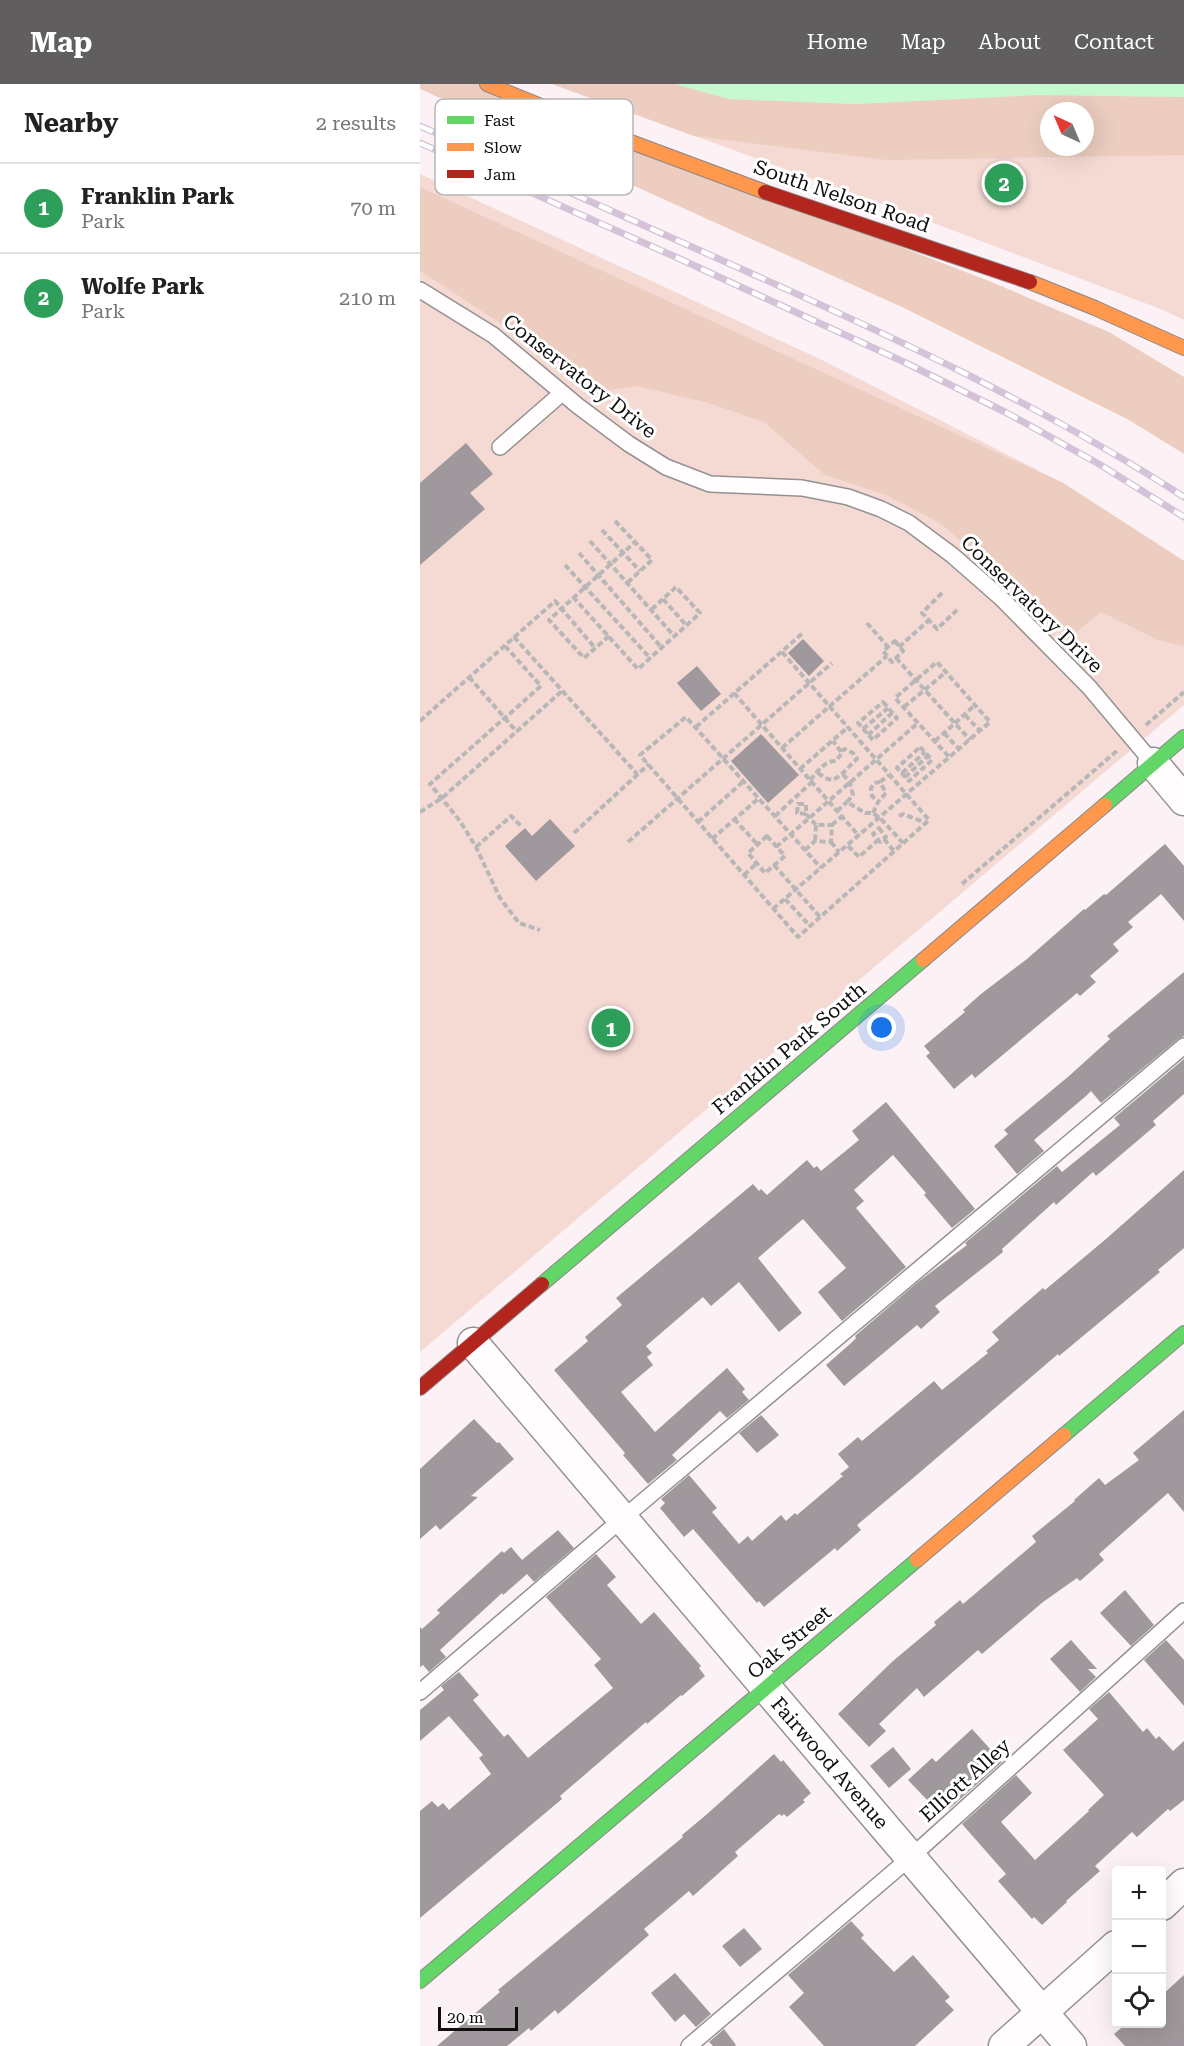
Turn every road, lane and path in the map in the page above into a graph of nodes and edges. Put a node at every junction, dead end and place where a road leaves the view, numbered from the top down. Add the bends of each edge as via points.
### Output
1 (487, 84) edge
2 (523, 99) edge
3 (633, 144) edge
4 (420, 290) edge
5 (1184, 348) edge
6 (562, 393) junction
7 (500, 447) dead end
8 (615, 521) dead end
9 (602, 530) dead end
10 (590, 541) dead end
11 (635, 542) junction
12 (579, 553) dead end
13 (623, 553) junction
14 (610, 564) junction
15 (565, 565) dead end
16 (640, 571) junction
17 (598, 575) junction
18 (627, 583) junction
19 (585, 587) junction
20 (942, 593) dead end
21 (573, 597) junction
22 (663, 599) junction
23 (561, 608) junction
24 (958, 609) dead end
25 (651, 610) junction
26 (929, 620) junction
27 (867, 622) dead end
28 (686, 625) junction
29 (804, 632) dead end
30 (609, 636) junction
31 (674, 636) junction
32 (514, 637) junction
33 (505, 645) junction
34 (899, 646) junction
35 (661, 647) junction
36 (888, 647) junction
37 (596, 648) junction
38 (782, 652) junction
39 (887, 656) junction
40 (650, 658) junction
41 (896, 658) junction
42 (832, 663) dead end
43 (946, 672) junction
44 (469, 677) junction
45 (916, 680) junction
46 (809, 683) junction
47 (925, 690) junction
48 (562, 691) junction
49 (734, 693) junction
50 (975, 705) junction
51 (830, 706) junction
52 (904, 707) junction
53 (888, 708) junction
54 (965, 715) junction
55 (505, 718) junction
56 (420, 721) edge
57 (919, 723) junction
58 (955, 723) junction
59 (762, 724) junction
60 (696, 727) junction
61 (848, 727) junction
62 (980, 731) junction
63 (517, 732) junction
64 (866, 732) junction
65 (944, 733) junction
66 (1184, 737) edge
67 (858, 739) junction
68 (833, 740) junction
69 (970, 740) junction
70 (935, 741) junction
71 (782, 748) junction
72 (959, 749) junction
73 (841, 751) junction
74 (723, 758) junction
75 (950, 758) junction
76 (876, 760) junction
77 (1153, 763) junction
78 (648, 764) junction
79 (800, 769) junction
80 (818, 772) junction
81 (637, 774) junction
82 (843, 774) junction
83 (889, 775) junction
84 (904, 775) junction
85 (744, 781) junction
86 (811, 781) junction
87 (880, 782) junction
88 (896, 782) junction
89 (850, 783) junction
90 (906, 794) junction
91 (442, 798) junction
92 (678, 798) junction
93 (759, 798) junction
94 (794, 800) junction
95 (1184, 800) edge
96 (829, 801) junction
97 (847, 802) junction
98 (878, 802) junction
99 (798, 804) junction
100 (837, 811) junction
101 (420, 812) edge
102 (873, 813) junction
103 (806, 814) junction
104 (775, 816) junction
105 (842, 816) junction
106 (899, 816) dead end
107 (810, 818) junction
108 (880, 818) junction
109 (735, 819) junction
110 (698, 822) junction
111 (926, 823) junction
112 (816, 825) junction
113 (832, 825) junction
114 (521, 826) dead end
115 (574, 832) dead end
116 (791, 834) junction
117 (858, 836) junction
118 (712, 839) junction
119 (884, 839) junction
120 (878, 840) junction
121 (815, 841) junction
122 (628, 842) dead end
123 (831, 842) junction
124 (903, 843) junction
125 (758, 845) junction
126 (848, 846) junction
127 (476, 847) junction
128 (776, 847) junction
129 (805, 850) junction
130 (894, 851) junction
131 (839, 852) junction
132 (757, 863) junction
133 (774, 865) junction
134 (821, 868) junction
135 (744, 875) junction
136 (796, 890) junction
137 (785, 899) junction
138 (773, 909) junction
139 (820, 916) junction
140 (810, 926) junction
141 (540, 930) dead end
142 (1184, 1046) edge
143 (1184, 1333) edge
144 (473, 1343) junction
145 (420, 1388) edge
146 (622, 1519) junction
147 (1184, 1611) edge
148 (765, 1688) junction
149 (420, 1692) edge
150 (911, 1857) junction
151 (1184, 1884) edge
152 (1166, 1900) edge
153 (1112, 1950) edge
154 (420, 1981) edge
155 (1042, 2012) junction
156 (689, 2046) edge
157 (1004, 2046) edge
158 (1071, 2046) edge

1 - 2 street, South Nelson Road
3 - 5 street, South Nelson Road via 1041,285
4 - 6 lane, Conservatory Drive via 493,335
6 - 7 lane
6 - 77 lane, Conservatory Drive via 666,467 710,484 802,488 848,497 909,523 1000,597 1089,687
8 - 11 path
9 - 13 path
10 - 14 path
11 - 13 path
11 - 16 path via 652,561
12 - 17 path
13 - 14 path
13 - 16 path
14 - 17 path
14 - 18 path
15 - 19 path
16 - 18 path
17 - 19 path
17 - 35 path
18 - 25 path
19 - 21 path
19 - 40 path
20 - 26 path via 922,613
21 - 23 path
21 - 30 path
22 - 25 path
22 - 28 path
22 - 28 path via 676,587 700,613
23 - 32 path via 555,601
23 - 37 path
23 - 37 path via 549,620 584,658
24 - 26 path via 938,629
25 - 31 path
26 - 34 path
27 - 36 path
28 - 31 path
29 - 38 path
30 - 37 path
30 - 40 path via 638,669
31 - 35 path
32 - 33 path
32 - 48 path
33 - 44 path
33 - 55 path via 541,687
34 - 36 path via 895,641
34 - 41 path via 903,651
35 - 40 path
36 - 39 path via 883,651
38 - 46 path
38 - 49 path
39 - 41 path via 892,662
39 - 51 path
41 - 45 path
42 - 46 path
43 - 45 path via 937,662
43 - 47 path
43 - 50 path
44 - 55 path
44 - 56 path
45 - 47 path
45 - 52 path via 895,698
46 - 51 path
46 - 59 path
47 - 52 path
47 - 58 path
48 - 63 path
48 - 81 path
49 - 59 path
49 - 60 path
50 - 54 path
50 - 62 path via 990,722
51 - 61 path
51 - 71 path
52 - 57 path
53 - 64 path
53 - 64 path via 882,702 858,723
53 - 64 path via 897,718 873,740
54 - 58 path
54 - 62 path
55 - 63 path
55 - 91 path via 430,784
57 - 70 path
57 - 76 path
58 - 65 path
58 - 69 path
59 - 71 path
59 - 74 path
60 - 74 path
60 - 78 path via 686,717 640,755
61 - 67 path
61 - 68 path
62 - 69 path
63 - 91 path
64 - 67 path
65 - 70 path
65 - 72 path
66 - 77 street, Franklin Park South
67 - 76 path
68 - 73 path
68 - 79 path
69 - 72 path
70 - 75 path
71 - 79 path
72 - 75 path
73 - 80 path via 836,761 823,764
73 - 82 path via 846,749 857,759
74 - 85 path
74 - 92 path
75 - 90 path
76 - 83 path
76 - 89 path
77 - 95 street
77 - 144 street, Franklin Park South
78 - 81 path
78 - 92 path
79 - 86 path
80 - 82 path via 832,780
80 - 86 path
81 - 115 path
82 - 89 path
83 - 87 path
83 - 88 path
84 - 84 path via 909,781 932,760 920,747 897,768
84 - 88 path
85 - 93 path
85 - 110 path
86 - 94 path
86 - 96 path
87 - 98 path via 886,793
87 - 98 path via 872,788 872,796
88 - 90 path
89 - 96 path
89 - 97 path via 853,795
90 - 108 path
90 - 111 path via 929,820
91 - 101 path
91 - 127 path
92 - 110 path
92 - 122 path
93 - 104 path
93 - 109 path
94 - 99 path
94 - 104 path
96 - 100 path
96 - 107 path
97 - 100 path
97 - 102 path via 865,813
98 - 102 path
99 - 103 path via 806,804
99 - 103 path via 797,813
100 - 105 path
102 - 108 path
103 - 107 path
104 - 116 path
105 - 113 path
105 - 117 path
106 - 111 path
107 - 112 path
107 - 116 path
108 - 117 path
108 - 124 path
109 - 118 path
109 - 125 path
110 - 118 path
111 - 124 path
112 - 113 path
112 - 121 path
113 - 123 path
114 - 127 path via 511,816
116 - 128 path
116 - 129 path
117 - 126 path
118 - 135 path
119 - 120 path
119 - 120 path via 879,828 873,834
119 - 130 path
120 - 126 path via 859,857
121 - 123 path
121 - 129 path
123 - 131 path
124 - 130 path
125 - 128 path via 767,836
125 - 132 path via 748,853
126 - 131 path
127 - 141 path via 500,898 519,923
128 - 133 path via 784,856
129 - 134 path
130 - 139 path
131 - 134 path
132 - 133 path via 765,873
132 - 135 path
133 - 136 path
134 - 136 path
135 - 138 path
136 - 137 path
136 - 139 path
137 - 138 path
137 - 140 path
138 - 140 path via 798,937
139 - 140 path
142 - 146 lane
143 - 148 street, Oak Street
144 - 145 street, Franklin Park South
144 - 146 street, Fairwood Avenue
146 - 148 street, Fairwood Avenue
146 - 149 lane
147 - 150 lane, Elliott Alley
148 - 150 street, Fairwood Avenue
148 - 154 street, Oak Street
150 - 155 street, Fairwood Avenue
150 - 156 lane, Elliott Alley
151 - 152 street
153 - 155 street
155 - 157 street
155 - 158 street, Fairwood Avenue

